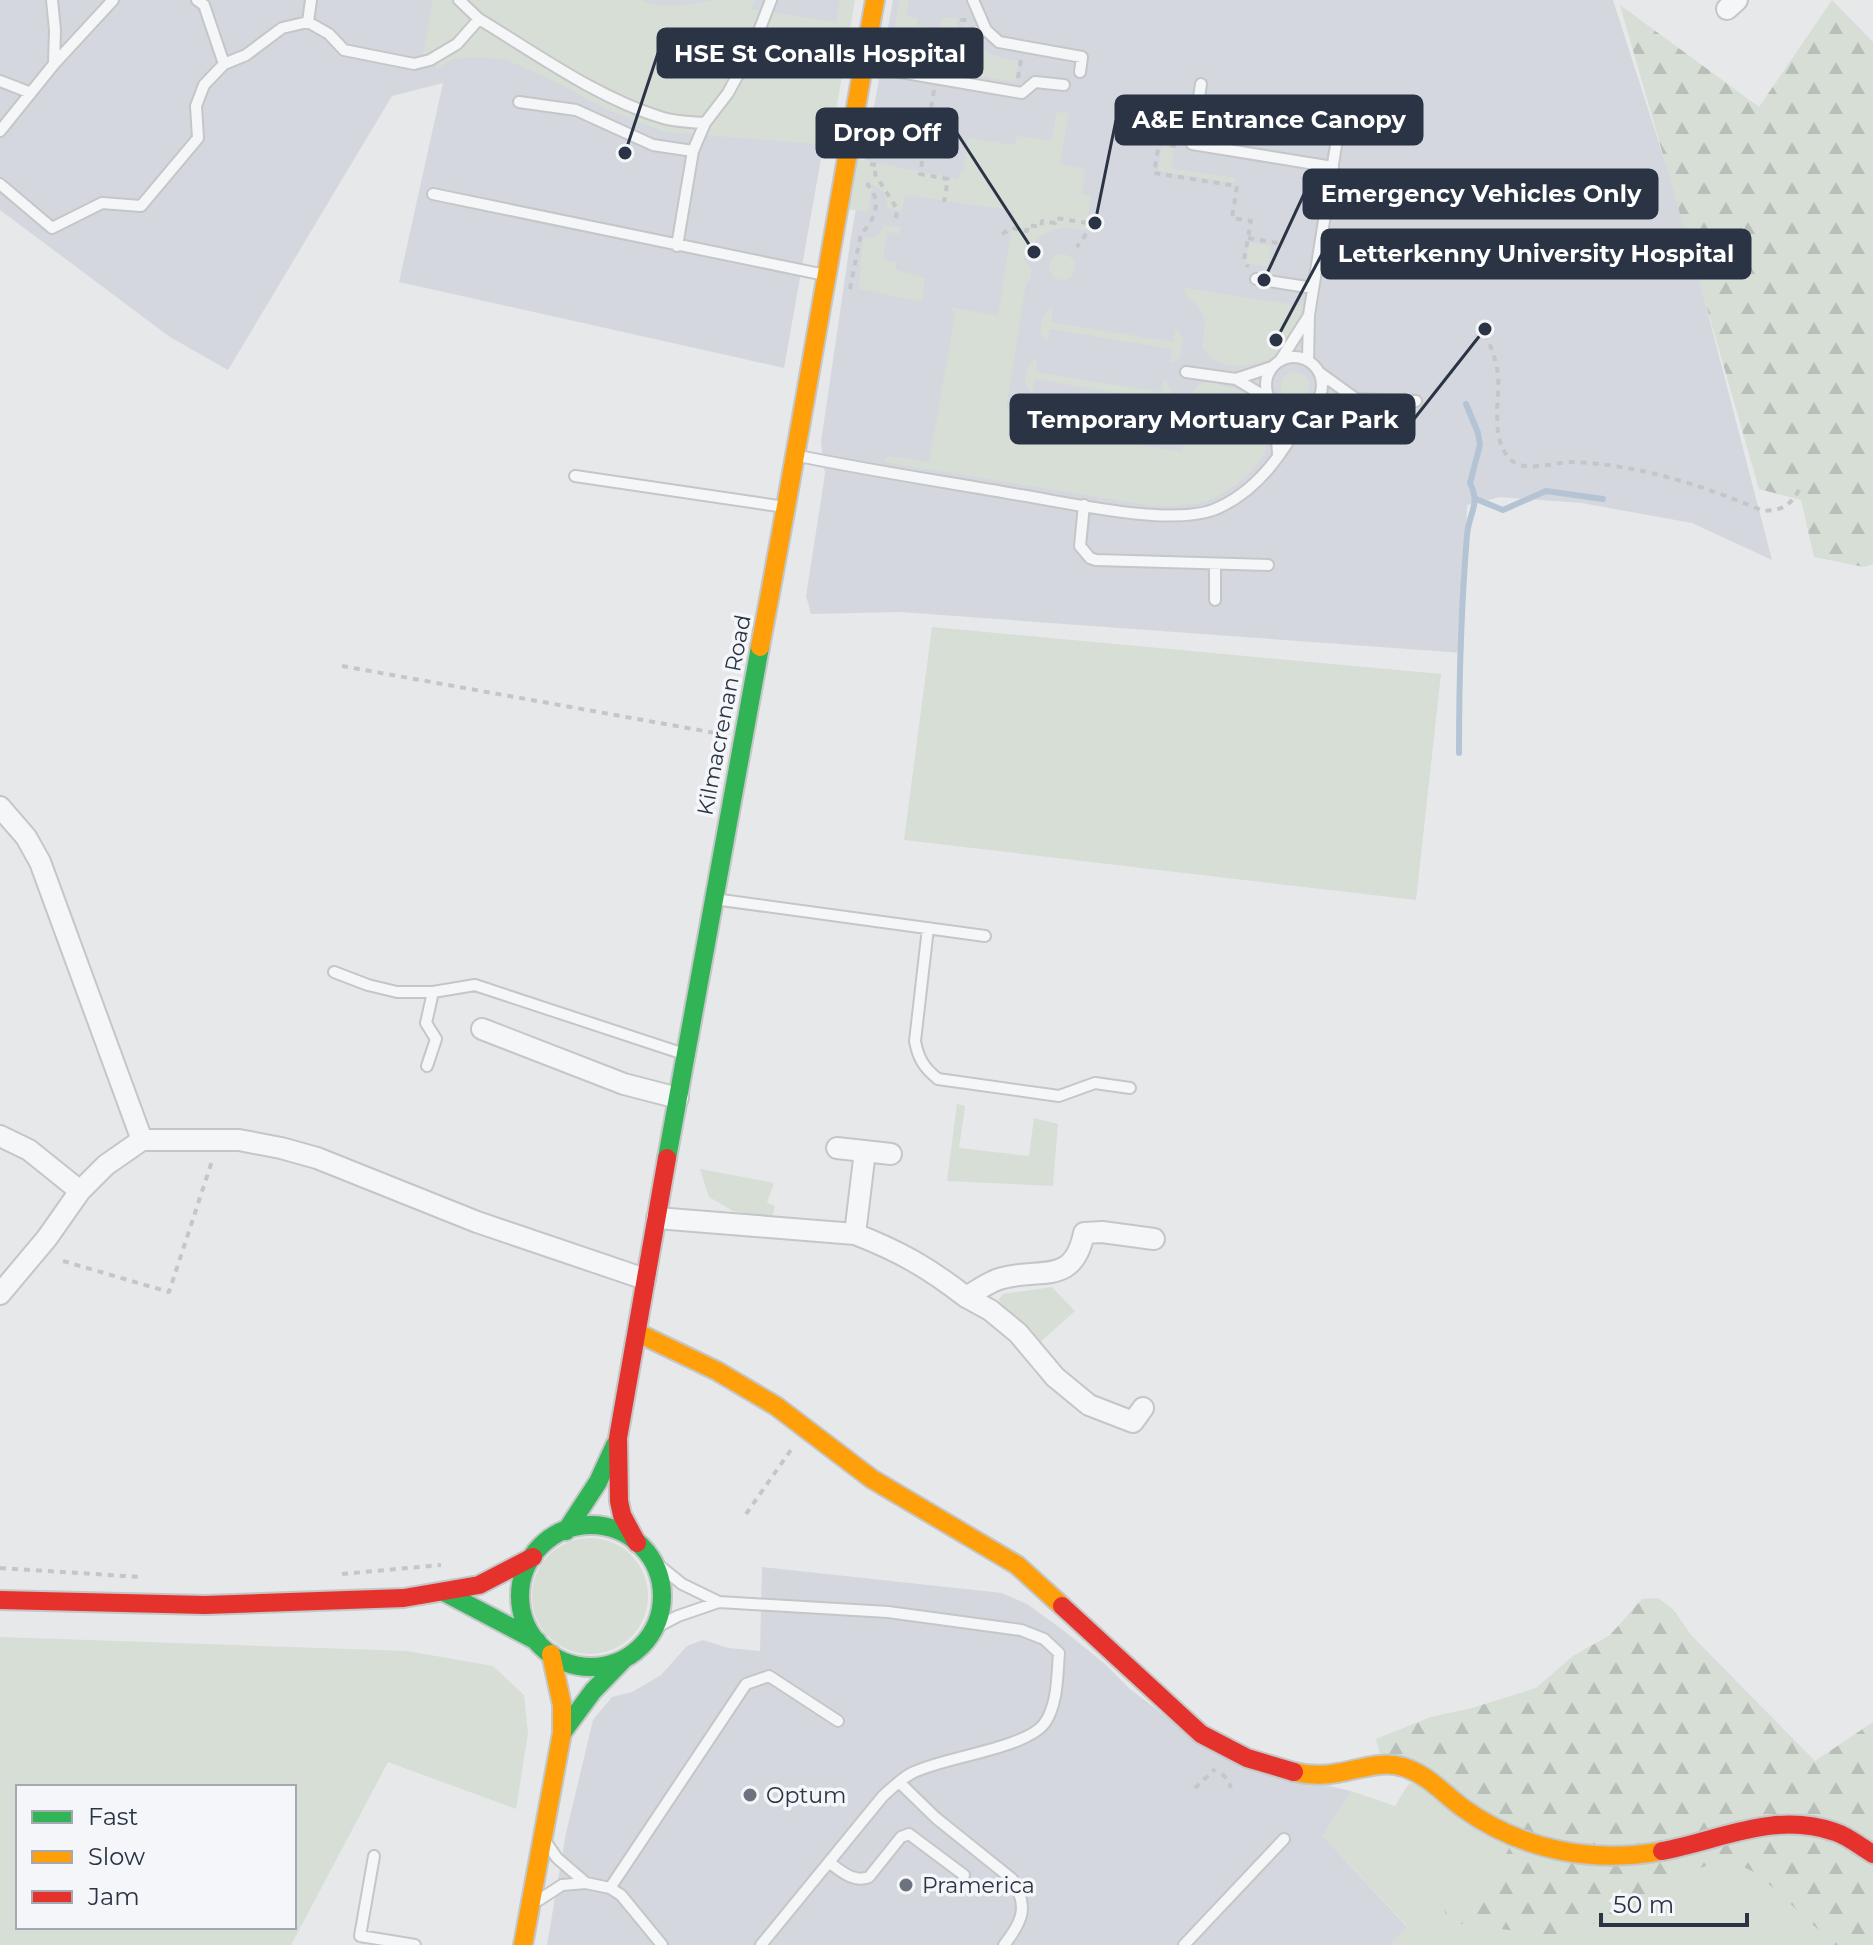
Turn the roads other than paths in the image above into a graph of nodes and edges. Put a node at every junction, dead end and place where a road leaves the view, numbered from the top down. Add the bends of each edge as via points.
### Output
1 (52, 0) edge
2 (113, 0) edge
3 (197, 0) edge
4 (311, 0) edge
5 (459, 0) edge
6 (771, 0) edge
7 (875, 0) edge
8 (973, 0) edge
9 (479, 19) junction
10 (308, 22) junction
11 (54, 64) junction
12 (224, 64) junction
13 (863, 66) junction
14 (1080, 72) dead end
15 (0, 81) edge
16 (1201, 84) dead end
17 (1064, 85) dead end
18 (31, 93) junction
19 (519, 102) dead end
20 (705, 123) junction
21 (0, 131) edge
22 (1337, 139) dead end
23 (693, 151) junction
24 (1333, 167) junction
25 (0, 184) edge
26 (433, 194) dead end
27 (677, 246) junction
28 (827, 276) junction
29 (1256, 279) road end
30 (1313, 288) junction
31 (1309, 315) junction
32 (1308, 361) junction
33 (1276, 364) junction
34 (1186, 372) dead end
35 (1320, 373) junction
36 (1236, 379) junction
37 (1356, 399) junction
38 (1416, 401) dead end
39 (1272, 402) junction
40 (1310, 408) junction
41 (1278, 454) junction
42 (797, 456) junction
43 (575, 476) dead end
44 (1084, 505) junction
45 (787, 508) junction
46 (1215, 564) junction
47 (1268, 565) dead end
48 (1215, 600) dead end
49 (0, 807) edge
50 (713, 899) junction
51 (928, 928) junction
52 (985, 936) dead end
53 (334, 972) dead end
54 (433, 992) junction
55 (482, 1029) dead end
56 (686, 1055) junction
57 (427, 1066) dead end
58 (1130, 1088) dead end
59 (678, 1098) junction
60 (0, 1136) edge
61 (142, 1140) junction
62 (837, 1148) dead end
63 (865, 1151) junction
64 (891, 1154) dead end
65 (80, 1191) junction
66 (657, 1218) junction
67 (855, 1234) junction
68 (1154, 1239) dead end
69 (645, 1279) junction
70 (0, 1294) edge
71 (966, 1297) junction
72 (638, 1333) junction
73 (1143, 1408) dead end
74 (618, 1438) junction
75 (566, 1531) junction
76 (637, 1543) junction
77 (533, 1557) junction
78 (651, 1559) junction
79 (444, 1592) junction
80 (0, 1600) edge
81 (719, 1602) junction
82 (655, 1628) junction
83 (537, 1641) junction
84 (551, 1654) junction
85 (624, 1659) junction
86 (838, 1721) dead end
87 (562, 1733) junction
88 (899, 1782) junction
89 (543, 1836) junction
90 (1284, 1839) dead end
91 (1873, 1854) edge
92 (374, 1856) dead end
93 (830, 1863) junction
94 (964, 1875) dead end
95 (586, 1883) junction
96 (610, 1888) junction
97 (531, 1905) junction
98 (767, 1943) edge
99 (415, 1945) edge
100 (523, 1945) edge
101 (662, 1945) edge
102 (1004, 1945) edge
103 (1184, 1945) edge

1 - 11 lane
2 - 11 lane
3 - 12 lane via 204,5
4 - 10 lane
5 - 9 lane
6 - 20 lane via 752,49
7 - 13 main road, Kilmacrenan Road
8 - 14 lane via 986,30 999,42 1082,57
9 - 10 lane via 457,44 414,64 344,50
9 - 20 lane via 635,108 666,119
10 - 12 lane via 282,28
11 - 18 lane
12 - 25 lane via 204,85 196,106 198,138 141,206 102,203 52,228
13 - 17 lane via 1022,93 1035,82
13 - 28 main road, Kilmacrenan Road
15 - 18 lane
16 - 24 lane via 1192,144
18 - 21 lane
19 - 23 lane via 576,110 653,145
20 - 23 lane
22 - 24 lane
23 - 27 lane
24 - 30 lane
26 - 27 lane
27 - 28 lane
28 - 42 main road, Kilmacrenan Road
29 - 30 lane
30 - 31 lane
31 - 32 lane
31 - 33 lane
32 - 33 lane via 1298,357
32 - 35 lane
33 - 36 lane
33 - 39 lane via 1266,386
34 - 36 lane
35 - 37 lane
35 - 40 lane via 1322,391
36 - 39 lane
37 - 38 lane
37 - 40 lane
39 - 40 lane via 1292,414
39 - 41 lane
40 - 41 lane
41 - 44 lane via 1247,492 1199,514 1164,516
42 - 44 lane
42 - 45 main road, Kilmacrenan Road
43 - 45 lane
44 - 46 lane via 1078,540 1090,558
45 - 50 main road, Kilmacrenan Road
46 - 47 lane
46 - 48 lane
49 - 61 street via 40,862
50 - 51 lane
50 - 56 main road, Kilmacrenan Road
51 - 52 lane
51 - 58 lane via 915,1041 918,1057 938,1079 1059,1096 1095,1083
53 - 54 lane via 397,992
54 - 56 lane via 475,985
54 - 57 lane via 426,1023 436,1039
55 - 59 street via 624,1084
56 - 59 main road, Kilmacrenan Road
59 - 66 main road, Kilmacrenan Road
60 - 65 street via 29,1150
61 - 65 street
61 - 69 street via 258,1144 317,1158 477,1222
62 - 63 street
63 - 64 street
63 - 67 street
65 - 70 street
66 - 67 street
66 - 69 main road, Kilmacrenan Road
67 - 71 street via 927,1267
68 - 71 street via 1084,1233 1079,1255 1064,1268 1002,1278
69 - 72 main road, Kilmacrenan Road
71 - 73 street via 1018,1333 1055,1377 1089,1405 1133,1422
72 - 74 main road, Kilmacrenan Road
72 - 91 main road via 776,1406 872,1479 1017,1565 1201,1734 1235,1753 1293,1771 1328,1775 1403,1766 1491,1827 1524,1843 1564,1852 1642,1854 1764,1822 1786,1822 1838,1833
74 - 75 main road, Kilmacrenan Road via 598,1482
74 - 76 main road, Kilmacrenan Road via 619,1501
75 - 76 main road via 598,1526
75 - 77 main road
76 - 78 main road
77 - 79 main road via 498,1578
77 - 83 main road via 521,1595 523,1615
78 - 81 lane via 682,1584
78 - 82 main road via 662,1598
79 - 80 main road via 252,1605
79 - 83 main road
81 - 82 lane
81 - 88 lane via 888,1612 1021,1630 1044,1639 1059,1653 1055,1698 1043,1725 1019,1740 938,1764
82 - 85 main road
83 - 84 main road
84 - 85 main road via 586,1667
84 - 87 main road
85 - 87 main road
86 - 96 lane via 769,1676 746,1684
87 - 89 main road
88 - 93 lane
88 - 102 lane via 1012,1879 1021,1893 1021,1923
89 - 95 lane via 557,1858
89 - 97 main road
90 - 103 lane
92 - 99 lane via 360,1936
93 - 94 lane via 846,1876 863,1880 909,1834
93 - 98 lane
95 - 96 lane
95 - 97 lane via 562,1885
96 - 101 lane
97 - 100 main road

